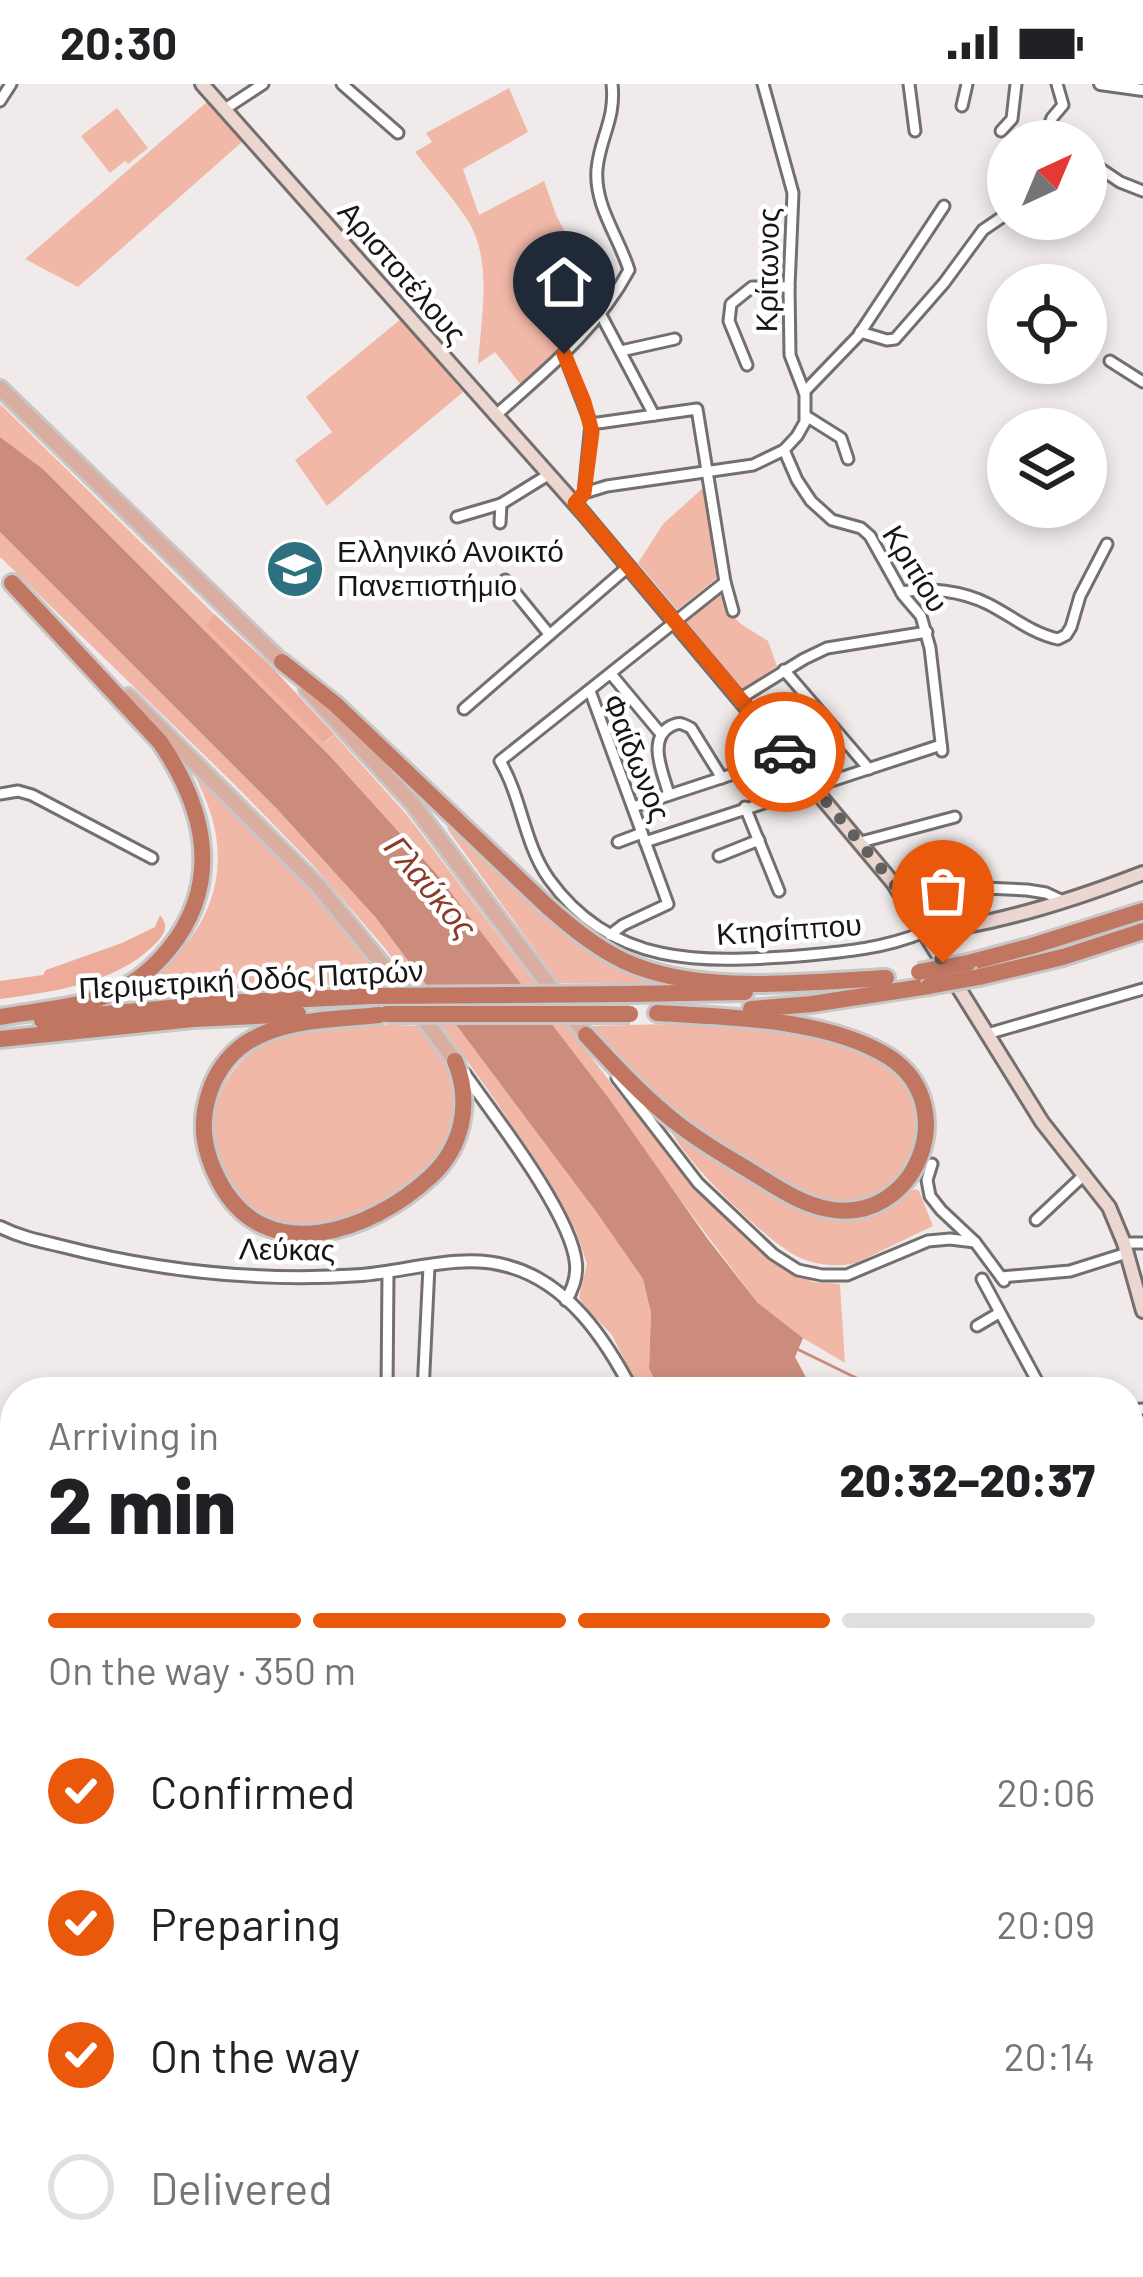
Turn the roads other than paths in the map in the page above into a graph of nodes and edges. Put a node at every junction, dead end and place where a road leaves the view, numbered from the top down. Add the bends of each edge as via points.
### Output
1 (11, 84) edge
2 (202, 84) edge
3 (263, 84) edge
4 (342, 84) edge
5 (612, 84) edge
6 (763, 84) edge
7 (909, 84) edge
8 (967, 84) edge
9 (1016, 84) edge
10 (1057, 84) edge
11 (1100, 84) edge
12 (1143, 90) edge
13 (0, 101) edge
14 (962, 106) dead end
15 (225, 110) junction
16 (1010, 120) edge
17 (1051, 120) edge
18 (916, 131) dead end
19 (398, 133) dead end
20 (1107, 173) edge
21 (1143, 191) edge
22 (944, 206) dead end
23 (987, 227) edge
24 (789, 287) junction
25 (602, 315) junction
26 (860, 332) junction
27 (675, 339) dead end
28 (621, 351) junction
29 (564, 354) junction
30 (1110, 361) dead end
31 (747, 365) dead end
32 (1143, 382) edge
33 (0, 388) edge
34 (805, 392) junction
35 (654, 415) junction
36 (494, 416) junction
37 (806, 416) junction
38 (591, 424) junction
39 (784, 450) junction
40 (848, 459) dead end
41 (707, 472) junction
42 (548, 475) junction
43 (579, 498) junction
44 (501, 504) junction
45 (457, 517) dead end
46 (500, 523) dead end
47 (1107, 544) dead end
48 (629, 566) junction
49 (6, 577) edge
50 (505, 580) dead end
51 (725, 582) junction
52 (901, 592) junction
53 (733, 611) dead end
54 (675, 622) junction
55 (927, 632) junction
56 (549, 634) junction
57 (282, 662) junction
58 (784, 670) junction
59 (611, 674) junction
60 (590, 691) junction
61 (741, 698) junction
62 (464, 709) dead end
63 (661, 734) junction
64 (788, 756) junction
65 (869, 769) junction
66 (722, 778) junction
67 (814, 786) junction
68 (0, 794) edge
69 (669, 795) junction
70 (633, 807) junction
71 (745, 807) junction
72 (955, 817) dead end
73 (643, 838) junction
74 (759, 840) junction
75 (618, 842) dead end
76 (861, 842) junction
77 (719, 856) dead end
78 (152, 858) dead end
79 (537, 860) joint
80 (1143, 873) edge
81 (894, 884) junction
82 (779, 891) dead end
83 (1063, 901) junction
84 (1143, 911) edge
85 (1143, 931) edge
86 (924, 932) junction
87 (610, 935) junction
88 (973, 970) junction
89 (886, 978) junction
90 (924, 979) junction
91 (1143, 988) edge
92 (657, 1013) junction
93 (383, 1014) junction
94 (0, 1020) edge
95 (987, 1034) junction
96 (586, 1035) junction
97 (0, 1039) edge
98 (455, 1061) junction
99 (932, 1164) dead end
100 (1085, 1174) junction
101 (1036, 1220) dead end
102 (0, 1228) edge
103 (975, 1243) junction
104 (1143, 1243) edge
105 (1125, 1248) junction
106 (429, 1266) junction
107 (388, 1272) junction
108 (982, 1279) dead end
109 (566, 1300) junction
110 (1143, 1311) edge
111 (999, 1313) junction
112 (977, 1326) dead end
113 (387, 1377) edge
114 (424, 1377) edge
115 (625, 1377) edge
116 (1035, 1377) edge

1 - 13 street
2 - 15 main road, Αριστοτέλους
3 - 15 street
4 - 19 street
5 - 25 street via 598,183 629,270
6 - 24 street, Κρίτωνος via 794,193
7 - 18 street
8 - 14 street
9 - 16 street
10 - 17 street via 1063,105
11 - 12 street
15 - 36 main road, Αριστοτέλους
20 - 21 street
22 - 26 street
23 - 26 street via 895,338
24 - 31 street via 752,287 730,304
24 - 34 street, Κρίτωνος via 790,357
25 - 28 street
25 - 29 street
26 - 34 street
27 - 28 street
28 - 35 street
29 - 36 street
29 - 38 street
30 - 32 street
33 - 57 main road
34 - 37 street, Κρίτωνος
35 - 38 street
35 - 41 street via 697,409
36 - 42 main road, Αριστοτέλους
37 - 39 street
37 - 40 street via 841,438
38 - 43 street
39 - 41 street
39 - 52 street, Κριτίου via 812,501 870,536
41 - 43 street via 620,483
41 - 51 street
42 - 43 main road, Αριστοτέλους
42 - 44 street
43 - 48 main road, Αριστοτέλους
44 - 45 street
44 - 46 street
47 - 52 street via 1072,627 1058,639 967,596
48 - 54 main road, Αριστοτέλους
48 - 56 street
49 - 94 highway via 166,751 195,811 203,862 188,921 147,972 101,997
49 - 98 main road via 319,887
50 - 56 street
51 - 53 street
51 - 54 street
52 - 55 street, Κριτίου
54 - 59 street
54 - 61 main road, Αριστοτέλους
55 - 58 street via 832,646
55 - 65 street, Κριτίου via 942,748
56 - 62 street
57 - 89 highway via 547,906 611,954 709,981
57 - 96 main road via 413,804
58 - 61 street
58 - 65 street
59 - 60 street
59 - 63 street
60 - 70 street, Φαίδωνος
60 - 79 street, Φαίδωνος via 500,761
61 - 64 main road, Αριστοτέλους
63 - 66 street via 688,726
63 - 69 street
64 - 66 street
64 - 67 main road, Αριστοτέλους
65 - 67 street
66 - 69 street
67 - 71 street
67 - 76 main road, Αριστοτέλους
68 - 78 street via 32,795
69 - 70 street
70 - 73 street, Φαίδωνος
71 - 73 street
71 - 74 street
72 - 76 street
73 - 75 street
73 - 87 street, Φαίδωνος via 668,904
74 - 77 street
74 - 82 street
76 - 81 main road, Αριστοτέλους
79 - 87 street, Κτησίππου via 569,903
80 - 83 main road, Κτησίππου
81 - 83 street via 1027,890
81 - 86 main road, Αριστοτέλους
83 - 86 main road, Κτησίππου
84 - 88 highway, Περιμετρική Οδός Πατρών
85 - 88 highway, Περιμετρική Οδός Πατρών via 1063,957
86 - 87 street, Κτησίππου via 860,951 722,960 665,956
86 - 95 main road, Αριστοτέλους
88 - 90 highway, Περιμετρική Οδός Πατρών, bridge
89 - 90 highway, Περιμετρική Οδός Πατρών
89 - 94 highway, Περιμετρική Οδός Πατρών, bridge via 714,994 370,996
90 - 92 highway, Περιμετρική Οδός Πατρών via 812,1004
91 - 95 street
92 - 93 highway, Περιμετρική Οδός Πατρών, bridge
92 - 96 highway via 797,1025 889,1057 911,1078 927,1120 913,1172 873,1205 807,1204 680,1126
93 - 97 highway, Περιμετρική Οδός Πατρών via 193,1019
93 - 98 highway via 286,1025 247,1043 222,1067 204,1112 203,1146 224,1190 260,1224 284,1233 334,1232 428,1179 461,1127
95 - 100 main road, Αριστοτέλους
96 - 103 street via 698,1183 798,1270 847,1275 928,1241
98 - 109 street via 566,1232 576,1264
99 - 103 street via 930,1196
100 - 101 street
100 - 105 main road, Αριστοτέλους
102 - 107 street, Λεύκας via 110,1257 226,1273
103 - 105 street via 1002,1279 1070,1270
104 - 105 street
105 - 110 main road, Αριστοτέλους
106 - 107 street, Λεύκας
106 - 109 street, Λεύκας via 506,1265
106 - 114 street
107 - 113 street
108 - 111 street
109 - 115 street, Λεύκας
111 - 112 street
111 - 116 street

